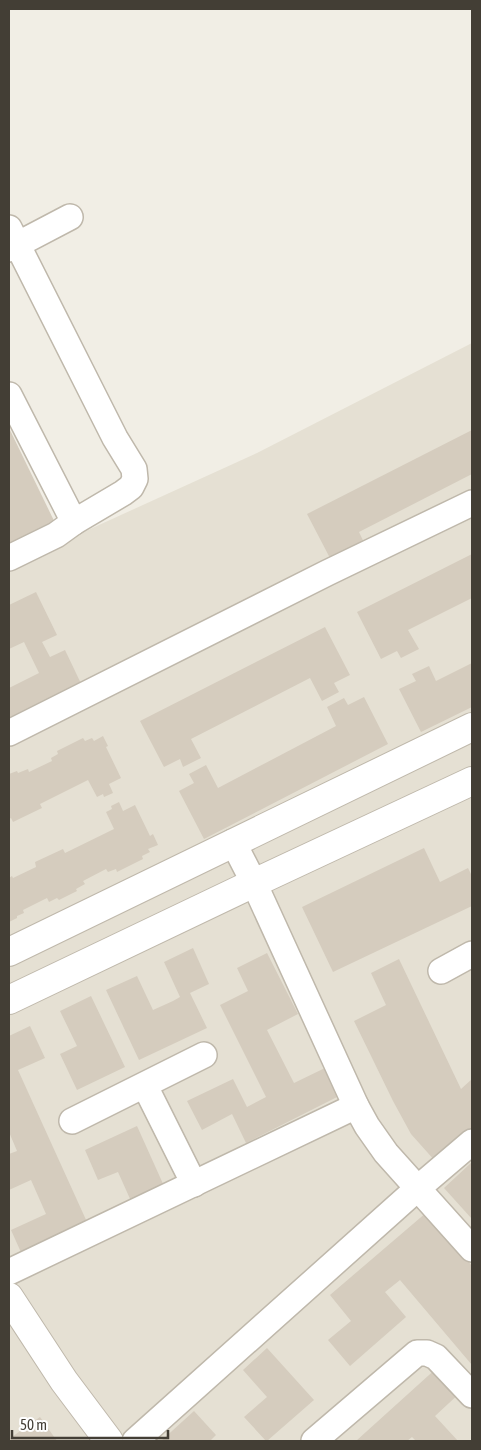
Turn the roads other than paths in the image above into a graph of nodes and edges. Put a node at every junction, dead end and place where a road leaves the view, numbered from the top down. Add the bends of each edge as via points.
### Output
1 (70, 217) dead end
2 (12, 241) edge
3 (9, 395) edge
4 (472, 503) edge
5 (74, 522) junction
6 (9, 558) edge
7 (472, 727) edge
8 (9, 733) edge
9 (472, 782) edge
10 (233, 842) junction
11 (254, 883) junction
12 (9, 952) edge
13 (472, 954) edge
14 (441, 971) dead end
15 (9, 1000) edge
16 (204, 1055) dead end
17 (145, 1086) junction
18 (356, 1106) junction
19 (72, 1121) dead end
20 (472, 1142) edge
21 (194, 1184) junction
22 (418, 1188) junction
23 (472, 1249) edge
24 (9, 1272) edge
25 (9, 1296) edge
26 (472, 1395) edge
27 (110, 1441) edge
28 (135, 1441) edge
29 (314, 1441) edge

1 - 2 street
2 - 5 street via 135,474 133,484 123,493
3 - 5 street
4 - 8 street
5 - 6 street via 56,535
7 - 10 street
9 - 11 street
10 - 11 street
10 - 12 street
11 - 15 street
11 - 18 street
13 - 14 street
16 - 17 street
17 - 19 street
17 - 21 street
18 - 21 street
18 - 22 street via 386,1153
20 - 22 street
21 - 24 street
22 - 23 street
22 - 28 street
25 - 27 street via 64,1380
26 - 29 street via 436,1356 427,1352 417,1353

